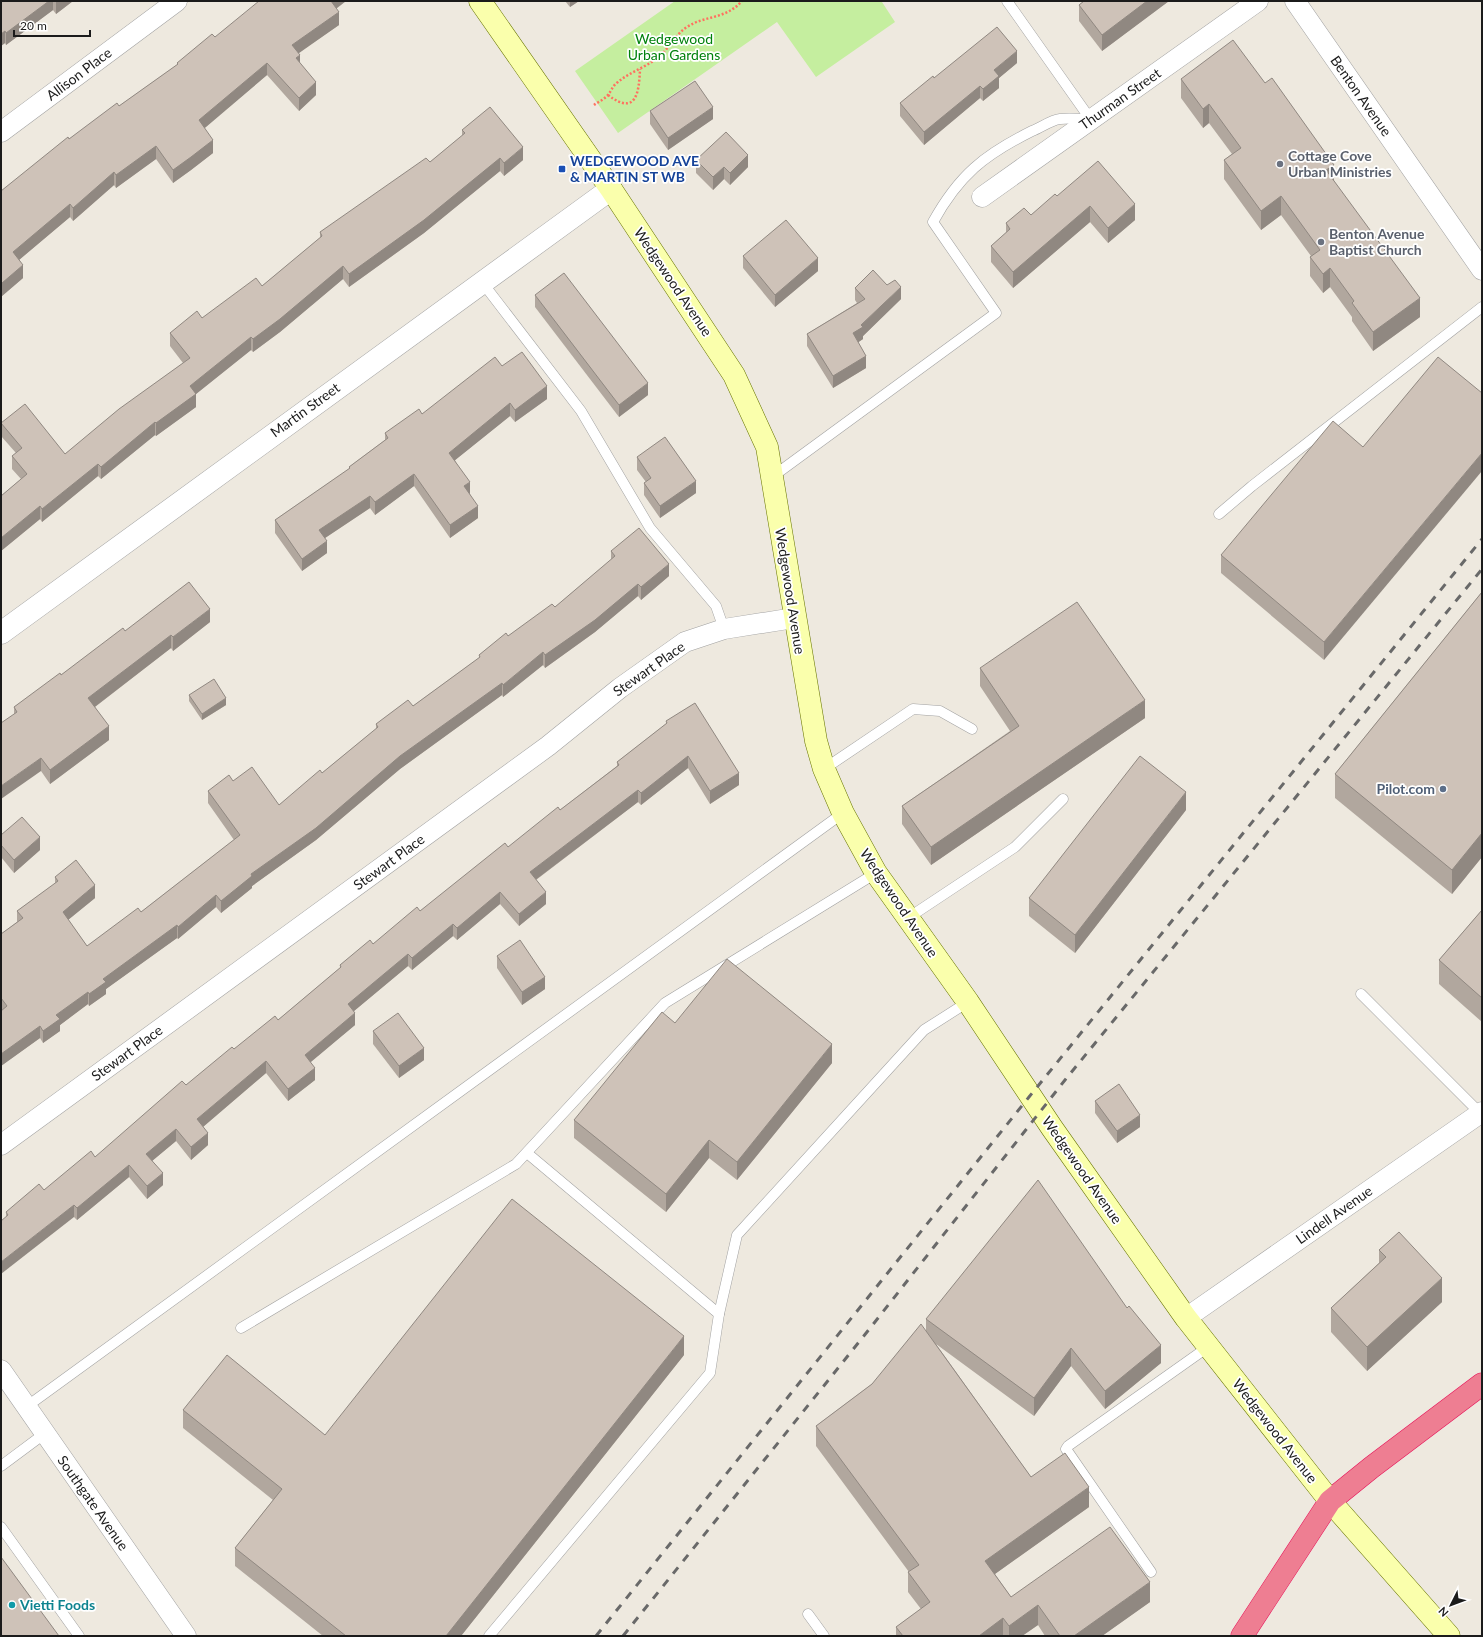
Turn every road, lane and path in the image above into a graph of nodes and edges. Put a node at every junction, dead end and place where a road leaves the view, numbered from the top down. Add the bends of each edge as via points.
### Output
1 (177, 1) edge
2 (480, 1) edge
3 (742, 1) edge
4 (1007, 1) edge
5 (1258, 1) edge
6 (1295, 1) edge
7 (640, 68) junction
8 (608, 95) junction
9 (594, 105) dead end
10 (1091, 120) junction
11 (1, 132) edge
12 (610, 189) junction
13 (982, 197) dead end
14 (1482, 270) edge
15 (482, 282) junction
16 (1482, 307) edge
17 (772, 477) junction
18 (1219, 514) dead end
19 (794, 618) junction
20 (724, 629) junction
21 (1, 633) edge
22 (972, 729) dead end
23 (824, 769) junction
24 (1063, 799) dead end
25 (843, 813) junction
26 (876, 873) junction
27 (908, 918) junction
28 (1361, 994) dead end
29 (968, 1002) junction
30 (1481, 1113) edge
31 (1, 1145) edge
32 (527, 1153) junction
33 (719, 1314) junction
34 (1186, 1318) junction
35 (241, 1328) dead end
36 (1208, 1347) junction
37 (3, 1379) edge
38 (1482, 1384) edge
39 (26, 1407) junction
40 (44, 1434) junction
41 (1, 1466) edge
42 (1330, 1501) junction
43 (1, 1527) edge
44 (1151, 1572) dead end
45 (808, 1614) dead end
46 (79, 1636) edge
47 (186, 1636) edge
48 (490, 1636) edge
49 (824, 1636) edge
50 (1242, 1636) edge
51 (1449, 1636) edge

1 - 11 street, Allison Place
2 - 12 main road, Wedgewood Avenue
3 - 7 path via 725,13 686,27 674,37 662,55
4 - 10 lane
5 - 10 street, Thurman Street
6 - 14 street, Benton Avenue
7 - 8 path via 618,81
7 - 8 path via 639,93 633,100 617,102
8 - 9 path
10 - 13 street, Thurman Street
10 - 17 lane via 1058,119 1012,141 960,179 933,222 996,313
12 - 15 street, Martin Street
12 - 17 main road, Wedgewood Avenue via 734,375 767,446
15 - 20 lane via 581,411 650,528 716,606
15 - 21 street, Martin Street
16 - 18 lane
17 - 19 main road, Wedgewood Avenue
19 - 20 street, Stewart Place
19 - 23 main road, Wedgewood Avenue via 816,741
20 - 31 street, Stewart Place via 685,642 620,688 548,746
22 - 23 lane via 940,711 913,709
23 - 25 main road, Wedgewood Avenue
24 - 27 lane via 1015,847
25 - 26 main road, Wedgewood Avenue
25 - 39 lane
26 - 27 main road, Wedgewood Avenue
26 - 32 lane via 665,1004
27 - 29 main road, Wedgewood Avenue
28 - 30 lane
29 - 33 lane via 924,1030 737,1235
29 - 34 main road, Wedgewood Avenue via 1052,1128
30 - 34 street, Lindell Avenue
32 - 33 lane
32 - 35 lane via 516,1164
33 - 48 lane via 710,1373
34 - 36 main road, Wedgewood Avenue
36 - 42 main road, Wedgewood Avenue
36 - 44 lane via 1066,1449
37 - 39 street, Southgate Avenue
38 - 42 highway
39 - 40 street, Southgate Avenue
40 - 41 lane
40 - 47 street, Southgate Avenue
42 - 50 highway
42 - 51 main road, Wedgewood Avenue
43 - 46 lane
45 - 49 lane

